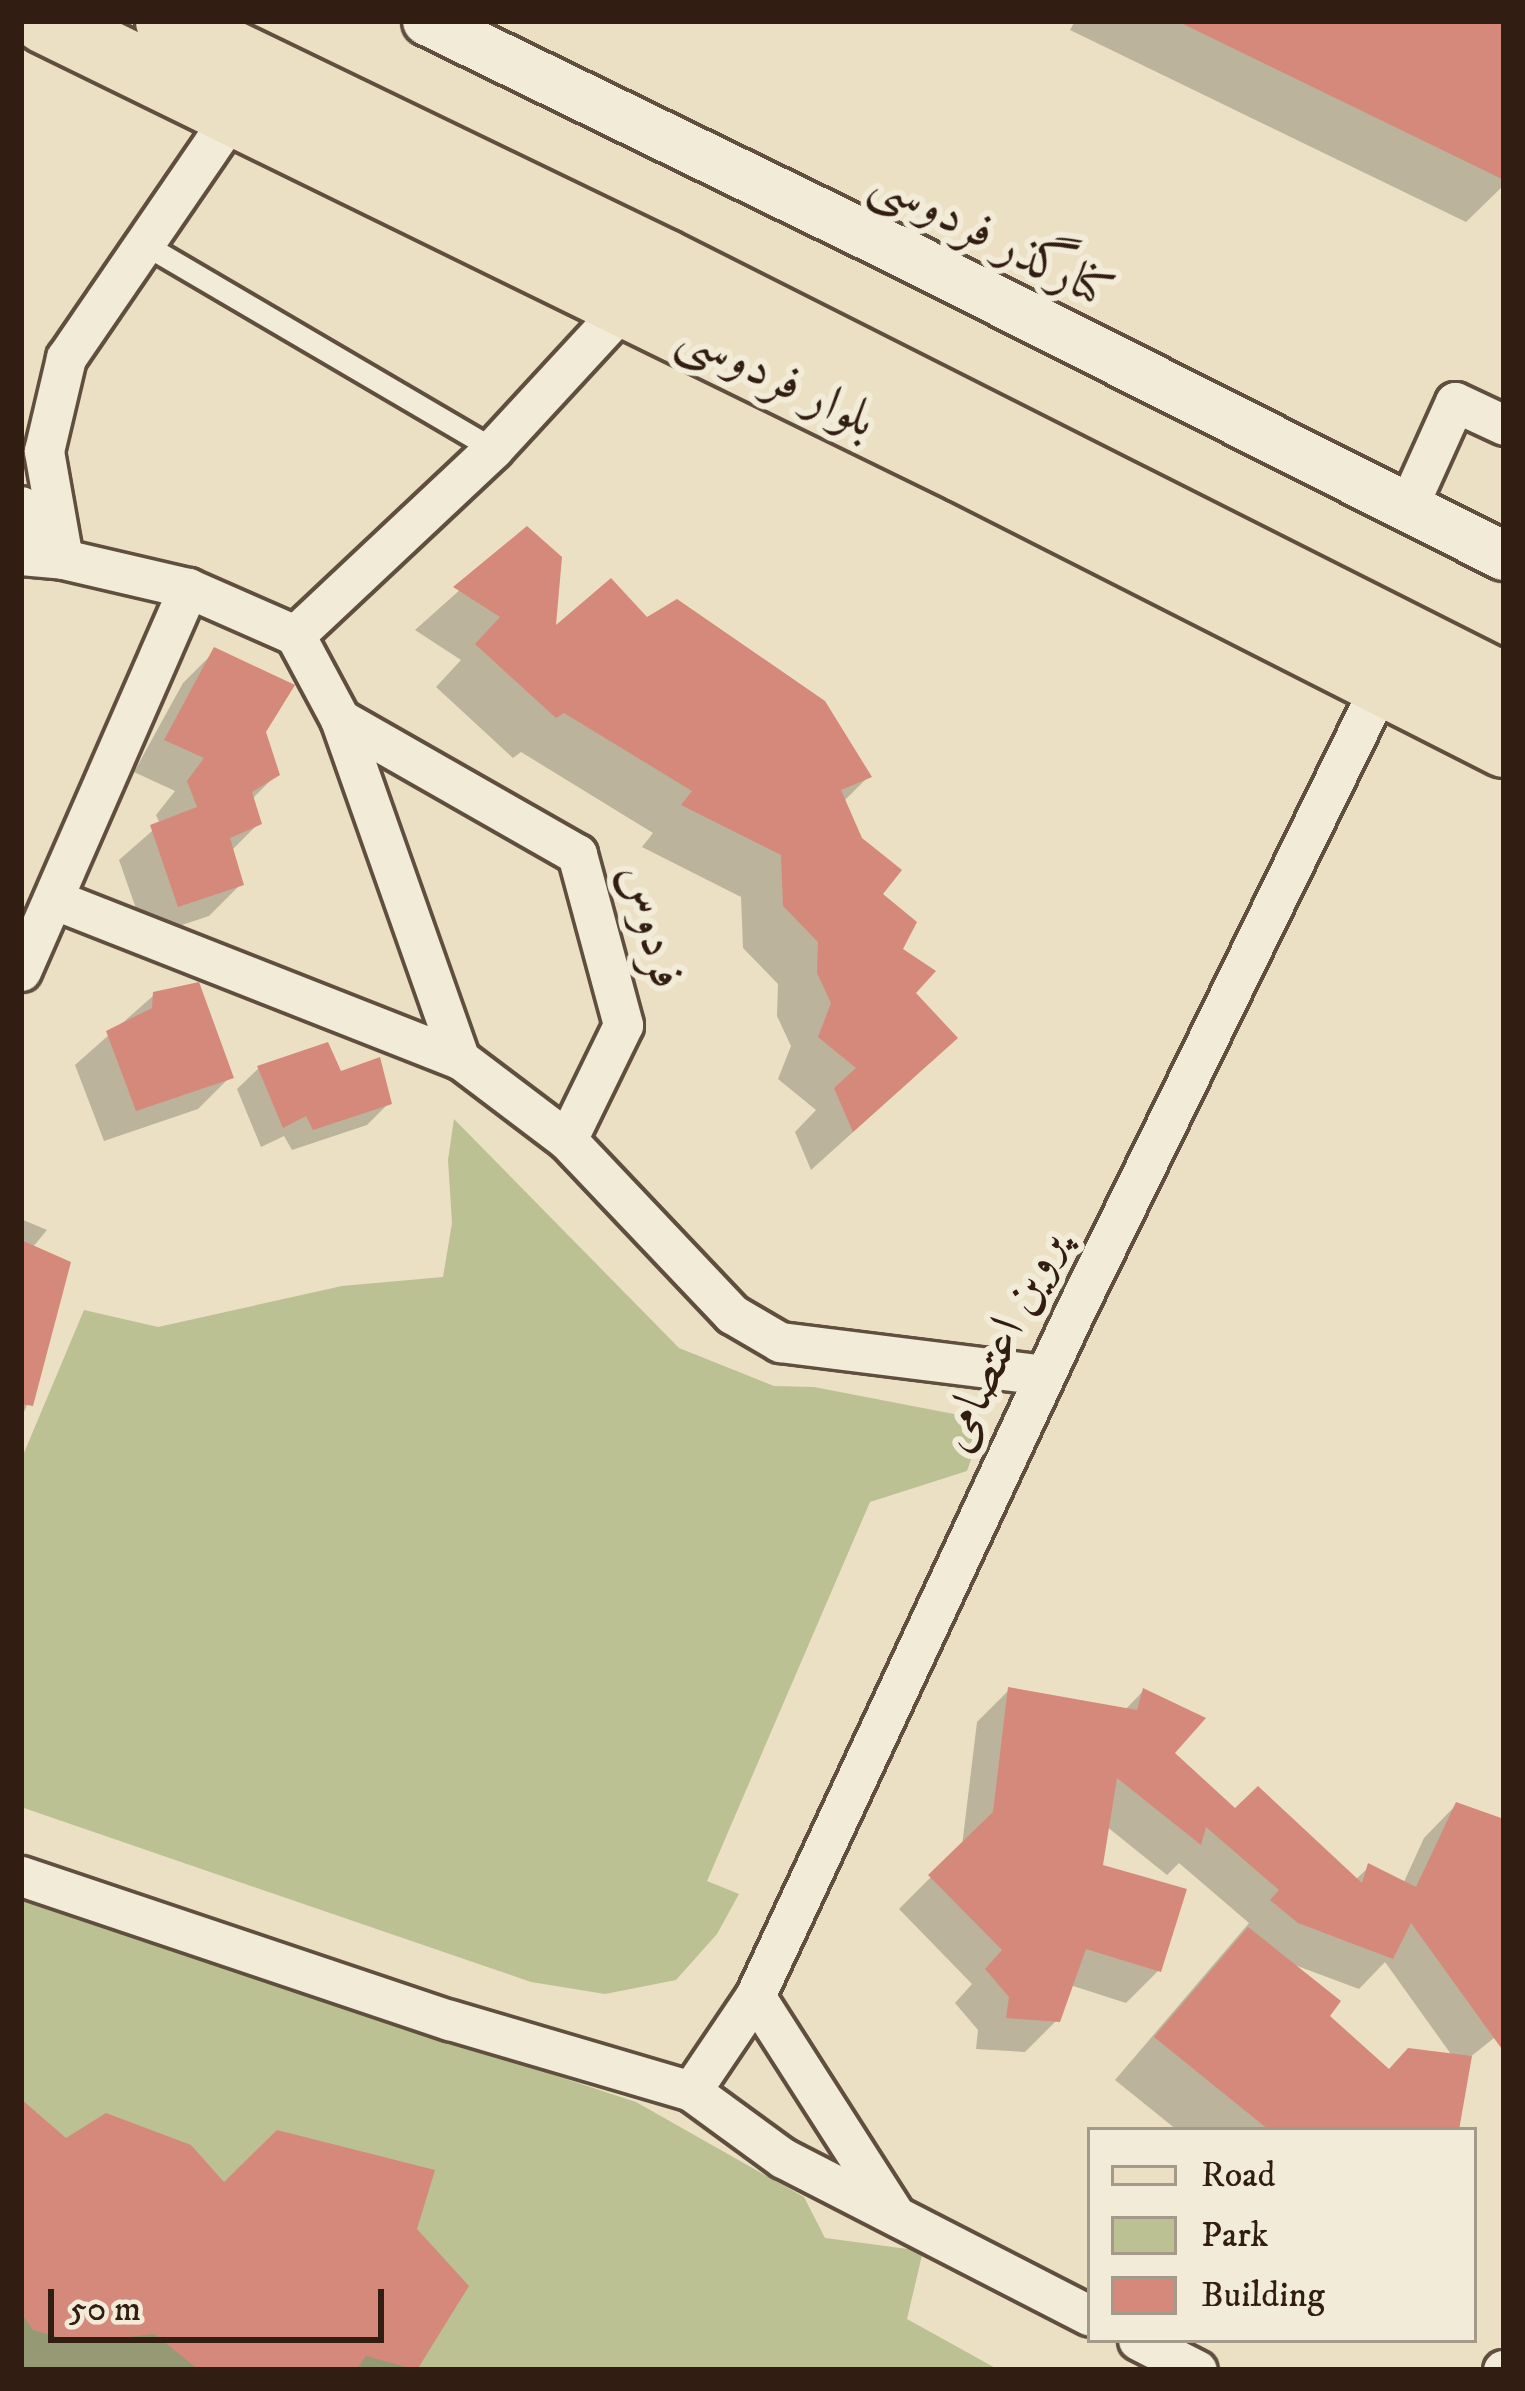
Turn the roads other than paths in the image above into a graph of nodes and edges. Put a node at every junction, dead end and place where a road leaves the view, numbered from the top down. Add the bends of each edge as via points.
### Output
1 (44, 21) edge
2 (167, 21) edge
3 (427, 21) edge
4 (234, 113) junction
5 (144, 244) junction
6 (646, 283) junction
7 (1504, 425) edge
8 (493, 448) junction
9 (21, 506) edge
10 (1408, 506) junction
11 (21, 555) edge
12 (1504, 556) edge
13 (63, 559) junction
14 (188, 588) junction
15 (296, 635) junction
16 (1394, 657) junction
17 (1504, 685) edge
18 (340, 719) junction
19 (1504, 746) edge
20 (52, 898) junction
21 (21, 971) edge
22 (460, 1059) junction
23 (567, 1141) junction
24 (1044, 1375) junction
25 (21, 1876) edge
26 (755, 1996) junction
27 (691, 2091) junction
28 (897, 2218) junction
29 (1087, 2314) edge
30 (1144, 2343) edge
31 (1197, 2370) edge

1 - 4 main road, بلوار فردوسی
2 - 6 main road, بلوار فردوسی
3 - 10 street, کنارگذر فردوسی
4 - 5 street
4 - 6 main road, بلوار فردوسی
5 - 8 lane
5 - 13 street via 66,358 44,451
6 - 8 street
6 - 16 main road, بلوار فردوسی
7 - 10 street via 1455,402
8 - 15 street
9 - 13 street
10 - 12 street, کنارگذر فردوسی
11 - 13 street
13 - 14 street
14 - 15 street
14 - 20 street
15 - 18 street
16 - 17 main road, بلوار فردوسی
16 - 19 main road, بلوار فردوسی
16 - 24 street, پروین اعتصامی
18 - 22 street
18 - 23 street, فردوس via 577,854 623,1024
20 - 21 street
20 - 22 street
22 - 23 street
23 - 24 street via 732,1314 780,1342
24 - 26 street, پروین اعتصامی
25 - 27 street via 450,2020
26 - 27 street, پروین اعتصامی
26 - 28 street
27 - 28 street via 783,2158
28 - 29 street
30 - 31 street

